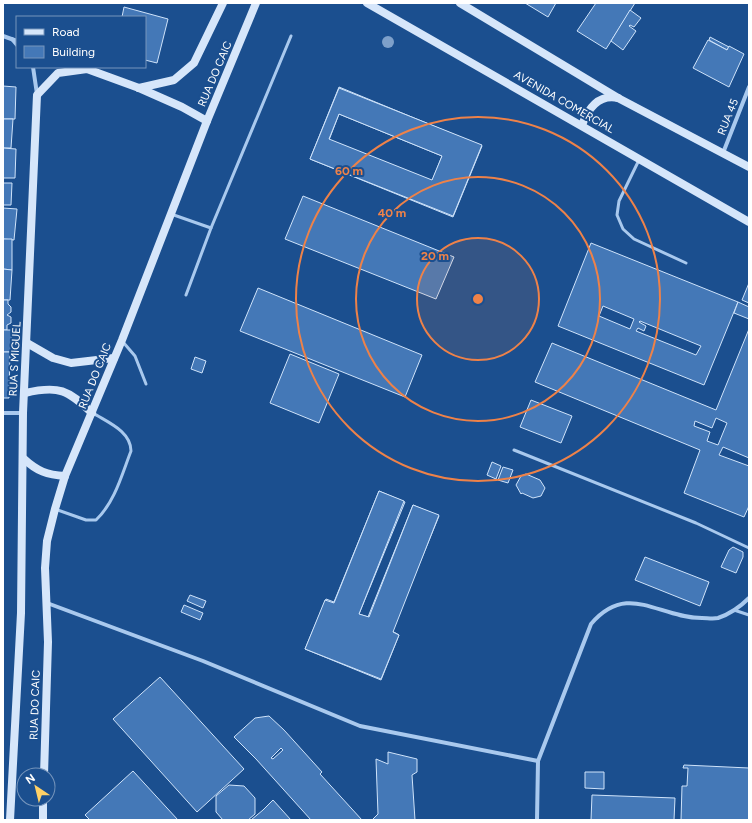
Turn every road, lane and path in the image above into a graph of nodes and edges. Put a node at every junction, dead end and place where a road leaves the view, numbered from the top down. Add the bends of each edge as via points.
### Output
1 (223, 3) edge
2 (256, 3) edge
3 (367, 3) edge
4 (460, 3) edge
5 (3, 36) edge
6 (291, 36) dead end
7 (12, 39) junction
8 (16, 41) edge
9 (16, 44) edge
10 (33, 68) edge
11 (85, 68) edge
12 (749, 87) edge
13 (139, 88) junction
14 (37, 95) junction
15 (618, 98) junction
16 (207, 121) junction
17 (582, 125) junction
18 (723, 153) junction
19 (640, 159) junction
20 (749, 167) edge
21 (172, 214) junction
22 (738, 216) junction
23 (749, 216) edge
24 (749, 222) edge
25 (211, 228) junction
26 (686, 263) dead end
27 (186, 295) dead end
28 (122, 340) junction
29 (27, 343) junction
30 (114, 358) junction
31 (146, 384) dead end
32 (25, 393) junction
33 (3, 413) edge
34 (23, 413) junction
35 (92, 413) junction
36 (514, 450) dead end
37 (24, 459) junction
38 (65, 476) junction
39 (55, 509) junction
40 (749, 548) edge
41 (749, 598) edge
42 (47, 603) junction
43 (734, 610) junction
44 (749, 615) edge
45 (538, 761) junction
46 (44, 767) edge
47 (43, 807) edge
48 (10, 820) edge
49 (43, 820) edge
50 (537, 820) edge

1 - 13 street via 194,63 174,80
2 - 16 street, RUA DO CAIC
3 - 17 street, AVENIDA COMERCIAL
4 - 15 street
5 - 7 street
6 - 25 lane
7 - 8 street
7 - 9 street
10 - 14 street, RUA S MIGUEL
11 - 13 street
11 - 14 street via 58,73
12 - 18 street, RUA 45
13 - 16 street
14 - 29 street, RUA S MIGUEL
15 - 17 street via 609,97 597,101 586,114
15 - 18 street
16 - 21 street, RUA DO CAIC
17 - 19 street, AVENIDA COMERCIAL
18 - 20 street
19 - 22 street, AVENIDA COMERCIAL
19 - 26 lane via 618,201 617,215 622,230 634,239
21 - 25 lane
21 - 28 street, RUA DO CAIC
22 - 23 street
22 - 24 street, AVENIDA COMERCIAL
25 - 27 lane
28 - 30 street, RUA DO CAIC
28 - 31 lane via 135,356
29 - 30 street via 53,358 71,363
29 - 32 street, RUA S MIGUEL
30 - 35 street, RUA DO CAIC
32 - 34 street, RUA S MIGUEL
32 - 35 street via 43,389 58,390 74,396
33 - 34 street
34 - 37 street, RUA S MIGUEL
35 - 38 street, RUA DO CAIC
35 - 39 lane via 126,436 131,443 131,451 112,500 96,520 86,520
36 - 40 lane via 696,523
37 - 38 street via 45,474
37 - 48 street, RUA S MIGUEL via 21,613
38 - 39 street, RUA DO CAIC
39 - 42 street, RUA DO CAIC via 47,540
41 - 43 street
42 - 45 street via 203,661 360,726
42 - 46 street, RUA DO CAIC
43 - 44 lane
43 - 45 street via 716,618 690,618 636,603 617,604 602,611 591,624
45 - 50 street
47 - 49 street

